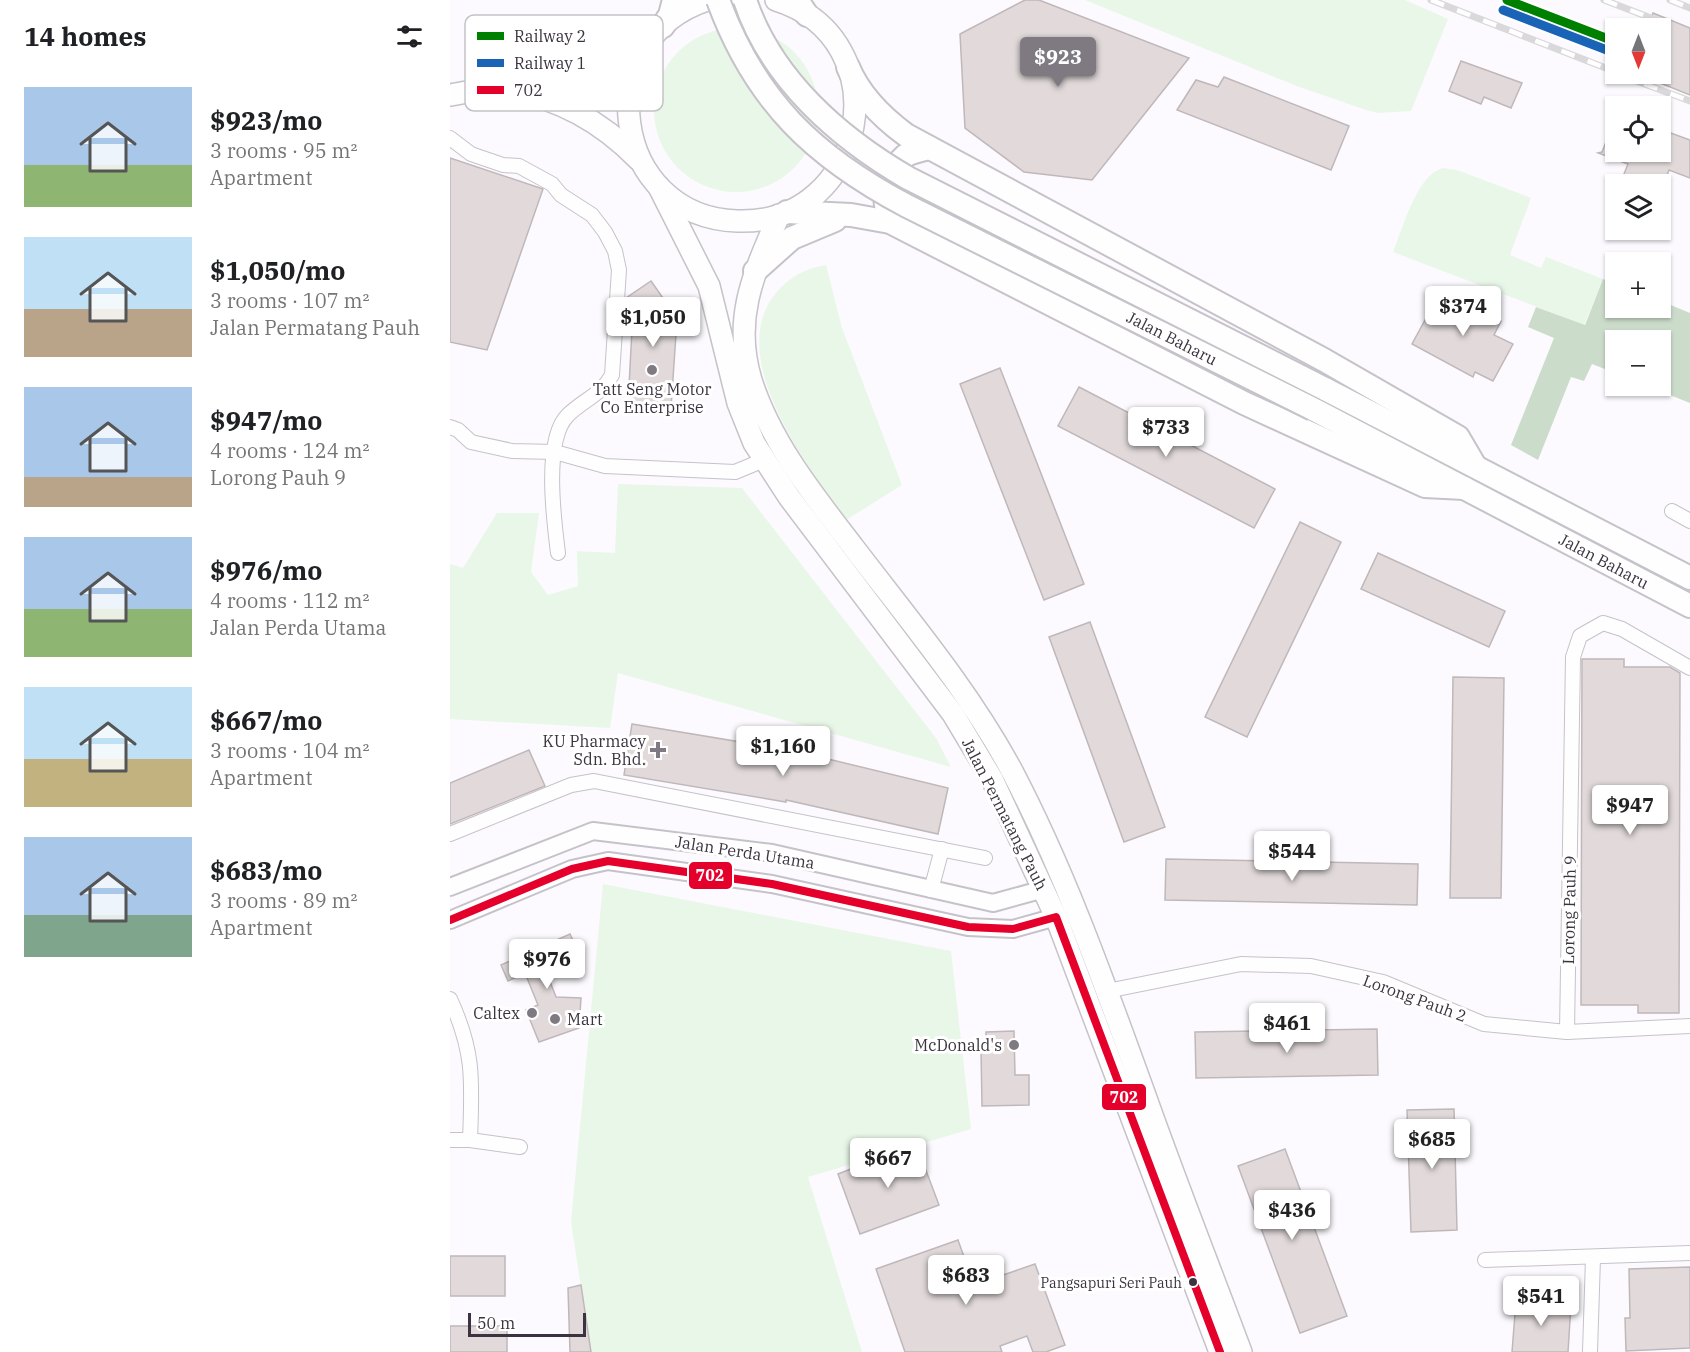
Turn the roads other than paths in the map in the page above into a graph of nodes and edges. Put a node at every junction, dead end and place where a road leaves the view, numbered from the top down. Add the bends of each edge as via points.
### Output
1 (674, 0) edge
2 (707, 0) edge
3 (718, 0) edge
4 (745, 0) edge
5 (776, 0) edge
6 (802, 7) edge
7 (663, 24) edge
8 (663, 27) edge
9 (848, 67) junction
10 (465, 93) edge
11 (450, 95) edge
12 (575, 111) edge
13 (629, 111) edge
14 (450, 138) edge
15 (929, 148) junction
16 (641, 161) junction
17 (659, 187) junction
18 (783, 214) junction
19 (863, 217) junction
20 (890, 222) junction
21 (754, 271) junction
22 (450, 428) edge
23 (555, 452) junction
24 (764, 460) junction
25 (1475, 466) junction
26 (1464, 488) junction
27 (1672, 511) dead end
28 (1690, 521) edge
29 (558, 553) dead end
30 (1690, 578) edge
31 (1690, 606) edge
32 (1690, 668) edge
33 (450, 834) edge
34 (942, 849) junction
35 (985, 858) dead end
36 (450, 887) edge
37 (1044, 889) junction
38 (931, 890) junction
39 (1056, 917) junction
40 (450, 920) edge
41 (1107, 991) junction
42 (450, 999) edge
43 (1690, 1026) edge
44 (1567, 1032) junction
45 (450, 1140) edge
46 (470, 1140) junction
47 (520, 1147) dead end
48 (1690, 1253) edge
49 (1593, 1258) junction
50 (1485, 1260) dead end
51 (1220, 1352) edge
52 (1241, 1352) edge
53 (1590, 1352) edge

1 - 7 highway
2 - 8 main road via 685,9
3 - 26 highway, Jalan Baharu, bridge via 756,78 783,114 811,144 849,173
4 - 25 highway, Jalan Baharu, bridge via 757,29 787,75 824,117 877,160
5 - 6 main road
6 - 9 main road via 827,33
9 - 15 highway via 882,116
9 - 18 main road via 856,114 846,152 814,196
10 - 11 main road
12 - 16 main road
13 - 16 main road via 630,135
14 - 23 street via 471,154 519,166 552,184 561,195 592,215 615,250 619,270 612,375 604,388 567,415
15 - 20 highway via 906,155 890,176 883,196
15 - 25 highway via 1324,360 1458,438
16 - 17 main road
17 - 18 main road via 694,211 722,220 751,221
17 - 24 main road, Jalan Permatang Pauh via 709,286 738,403
18 - 19 highway
18 - 21 main road, Jalan Permatang Pauh
19 - 20 highway
19 - 21 highway via 814,226 792,238
20 - 26 highway via 1244,403 1425,486
21 - 41 main road, Jalan Permatang Pauh via 744,315 747,361 768,422 818,500 979,717 1012,772
22 - 23 street via 471,442 512,451
23 - 24 street via 605,466 724,472 747,470
23 - 29 street via 551,496
24 - 37 main road, Jalan Permatang Pauh via 953,714 992,779
25 - 30 highway, Jalan Baharu
26 - 31 highway, Jalan Baharu
27 - 28 street
32 - 44 street, Lorong Pauh 9 via 1622,629 1603,623 1580,636 1573,657
33 - 34 street via 571,785 594,781
34 - 35 street
34 - 38 street
36 - 38 street, Jalan Perda Utama via 593,831 772,853
37 - 38 street, Jalan Perda Utama via 993,903
37 - 39 main road, Jalan Permatang Pauh
39 - 40 street, Jalan Perda Utama via 1013,929 968,927 772,884 608,861 572,869
39 - 51 main road, Jalan Permatang Pauh
41 - 44 street, Lorong Pauh 2 via 1241,964 1311,966 1383,982 1484,1024
41 - 52 main road, Jalan Permatang Pauh
42 - 46 street via 467,1039 471,1064
43 - 44 street, Lorong Pauh 2
45 - 46 street
46 - 47 street
48 - 49 street
49 - 50 street
49 - 53 street

